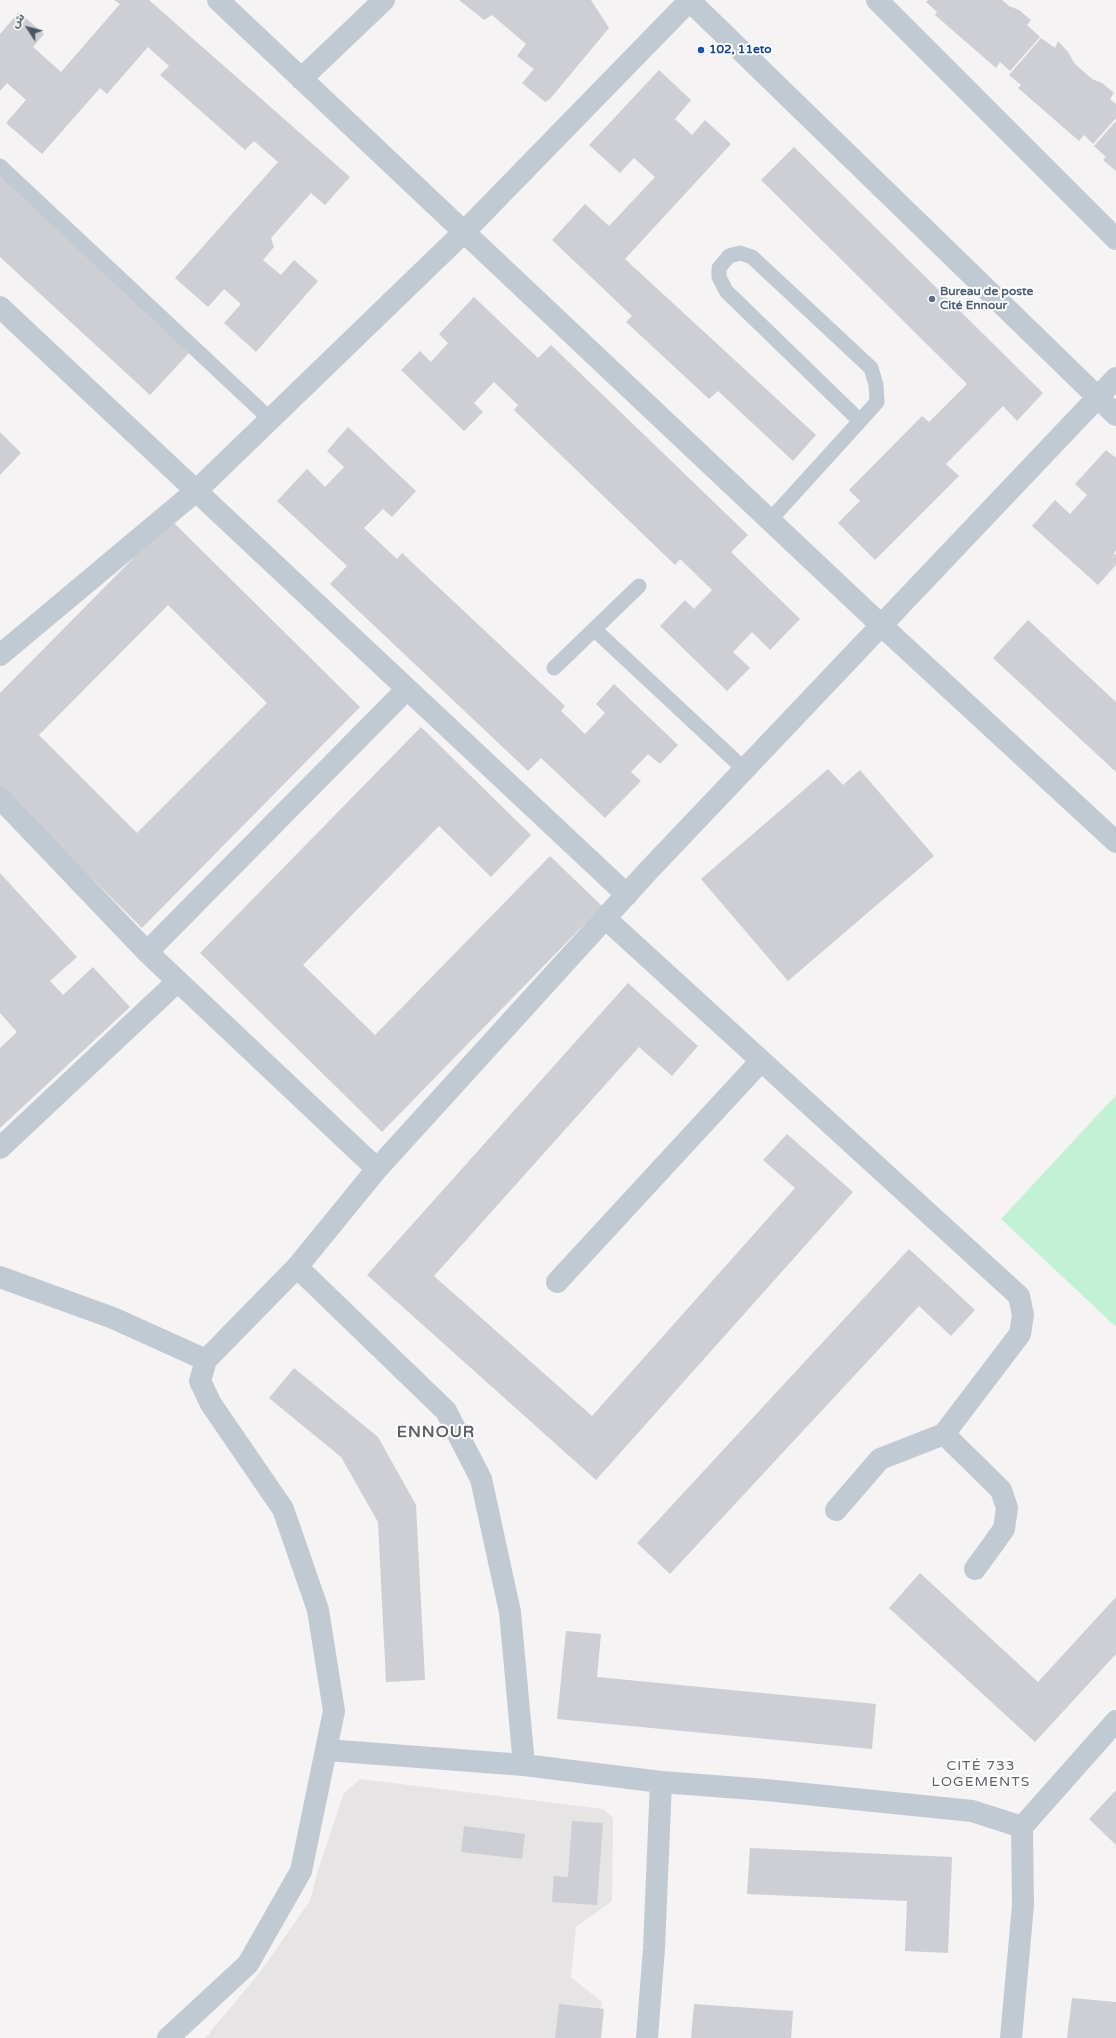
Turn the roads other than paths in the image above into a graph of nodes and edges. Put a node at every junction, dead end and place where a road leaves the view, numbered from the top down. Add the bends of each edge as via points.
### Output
1 (218, 0) edge
2 (384, 0) edge
3 (690, 0) edge
4 (876, 0) edge
5 (301, 79) junction
6 (0, 166) edge
7 (464, 232) junction
8 (1116, 239) edge
9 (0, 307) edge
10 (1116, 378) edge
11 (1097, 397) junction
12 (1116, 415) edge
13 (270, 420) junction
14 (860, 421) junction
15 (196, 492) junction
16 (770, 520) junction
17 (639, 586) dead end
18 (882, 626) junction
19 (594, 629) junction
20 (0, 655) edge
21 (554, 668) dead end
22 (407, 689) junction
23 (745, 770) junction
24 (0, 798) edge
25 (1116, 842) edge
26 (627, 895) junction
27 (606, 918) junction
28 (147, 952) junction
29 (178, 981) junction
30 (762, 1061) junction
31 (0, 1148) edge
32 (377, 1169) junction
33 (297, 1267) junction
34 (0, 1276) edge
35 (557, 1282) dead end
36 (206, 1360) junction
37 (944, 1434) junction
38 (836, 1510) dead end
39 (975, 1569) dead end
40 (1116, 1721) edge
41 (326, 1750) junction
42 (524, 1765) junction
43 (661, 1782) junction
44 (1022, 1827) junction
45 (168, 2038) edge
46 (647, 2038) edge
47 (1011, 2038) edge

1 - 5 street
2 - 5 street
3 - 7 street
3 - 11 street
4 - 8 street
5 - 7 street
6 - 13 lane
7 - 13 street
7 - 16 street
9 - 15 street
10 - 11 street
11 - 12 street
11 - 18 street
13 - 15 street
14 - 14 lane via 877,402 876,385 870,368 752,257 740,253 729,256 719,268 719,277 726,291
14 - 16 lane
15 - 20 street
15 - 22 street
16 - 18 street
17 - 19 lane
18 - 23 street
18 - 25 street
19 - 21 lane
19 - 23 lane
22 - 26 street
22 - 28 street
23 - 26 street
24 - 28 street
26 - 27 street
27 - 30 street
27 - 32 street
28 - 29 street
29 - 31 street
29 - 32 street
30 - 35 street
30 - 37 street via 1019,1296 1022,1315 1020,1334
32 - 33 street
33 - 36 street
33 - 42 street via 446,1411 481,1479 510,1612
34 - 36 street via 113,1318
36 - 41 street via 200,1381 211,1404 283,1509 318,1610 334,1711
37 - 38 street via 880,1459
37 - 39 street via 1001,1490 1007,1508 1004,1529
40 - 44 street
41 - 42 street
41 - 45 street via 301,1871 248,1964
42 - 43 street
43 - 44 street via 972,1811
43 - 46 street via 654,1948
44 - 47 street via 1023,1905

